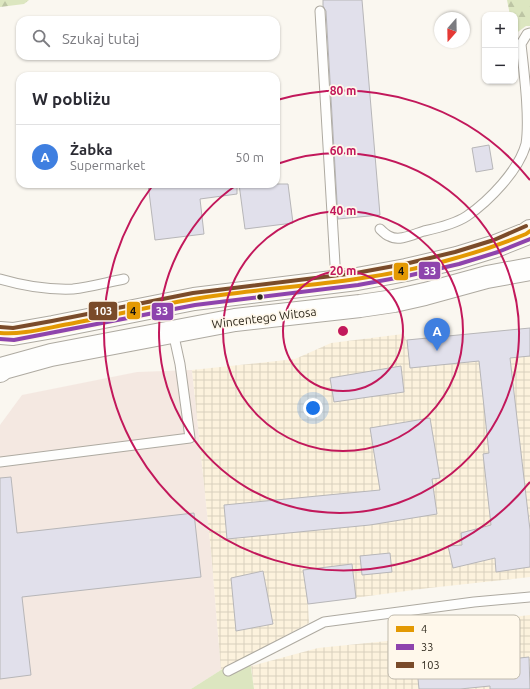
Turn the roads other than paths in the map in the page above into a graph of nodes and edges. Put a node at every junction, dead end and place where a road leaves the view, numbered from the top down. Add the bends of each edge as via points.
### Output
1 (320, 11) dead end
2 (530, 33) edge
3 (380, 229) dead end
4 (530, 231) edge
5 (530, 269) edge
6 (0, 279) edge
7 (124, 279) dead end
8 (336, 281) junction
9 (174, 332) junction
10 (0, 333) edge
11 (0, 371) edge
12 (0, 462) edge
13 (530, 597) edge
14 (228, 671) dead end

1 - 8 lane
2 - 3 lane via 521,44 529,128 526,145 511,173 485,201 452,223 399,238 389,237
4 - 8 main road via 496,246 457,258 406,270
5 - 9 main road, Wincentego Witosa via 394,300 235,320
6 - 7 lane via 52,289 74,289
8 - 10 main road via 194,299 53,327 12,334
9 - 11 main road, Wincentego Witosa via 51,355
9 - 12 lane via 190,438
13 - 14 lane via 324,622

